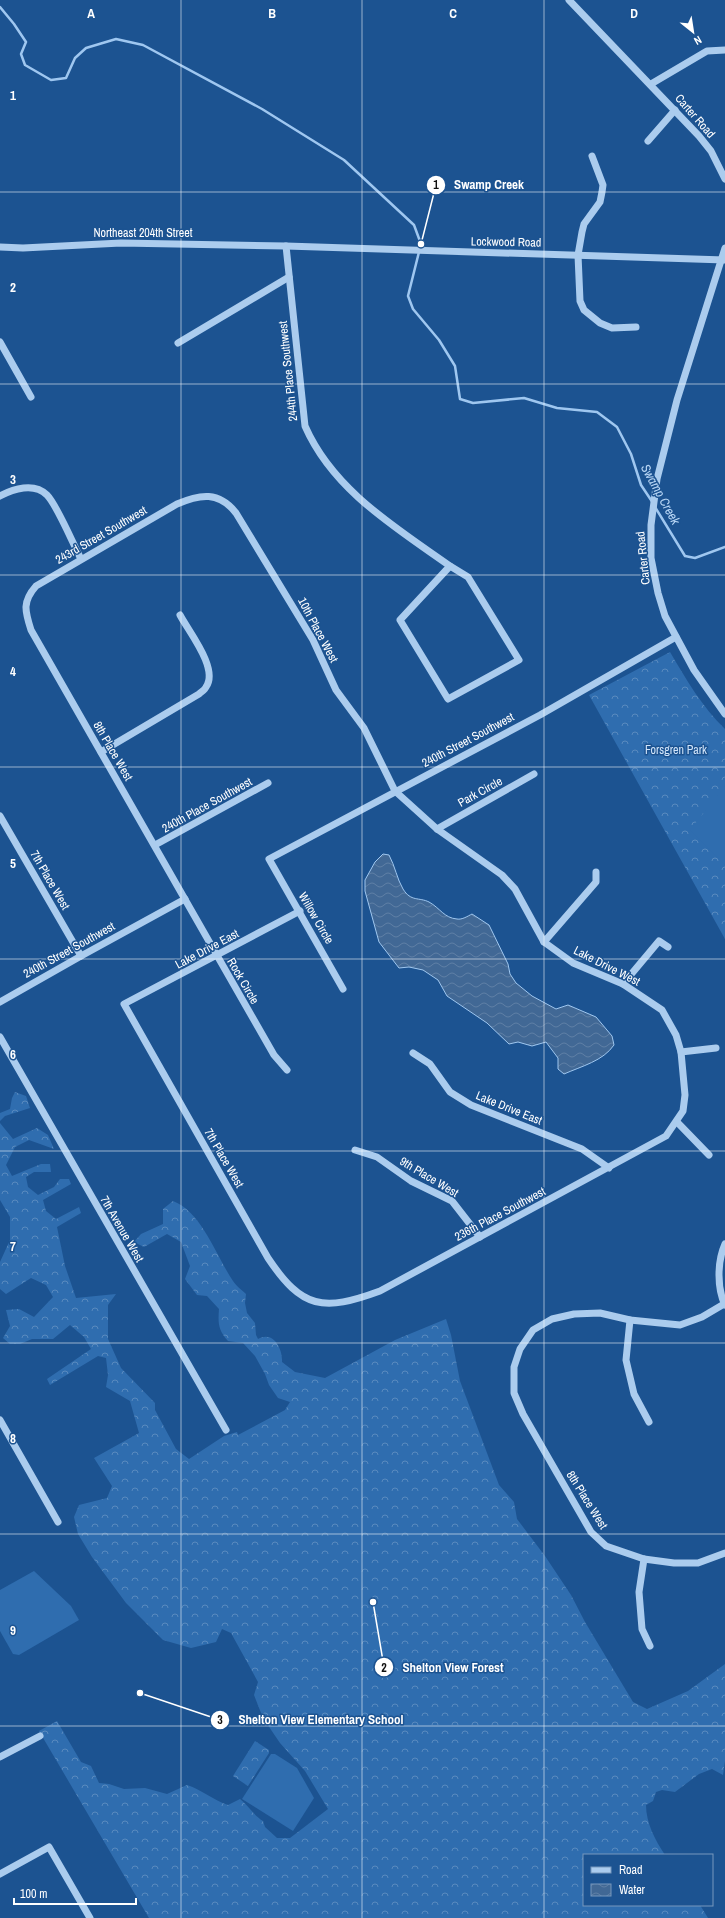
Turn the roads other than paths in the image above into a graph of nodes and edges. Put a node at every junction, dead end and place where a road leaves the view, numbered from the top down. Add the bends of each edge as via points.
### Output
1 (569, 0) edge
2 (725, 50) edge
3 (651, 84) junction
4 (675, 110) junction
5 (648, 141) dead end
6 (592, 156) dead end
7 (725, 179) edge
8 (286, 246) junction
9 (0, 247) edge
10 (725, 248) edge
11 (578, 255) junction
12 (724, 260) edge
13 (289, 277) junction
14 (636, 327) dead end
15 (0, 342) edge
16 (178, 343) dead end
17 (31, 397) dead end
18 (0, 496) edge
19 (205, 496) joint
20 (81, 559) junction
21 (450, 566) junction
22 (26, 612) joint
23 (180, 615) dead end
24 (676, 637) junction
25 (725, 714) edge
26 (101, 752) junction
27 (534, 774) dead end
28 (268, 783) dead end
29 (395, 791) junction
30 (0, 816) edge
31 (437, 828) junction
32 (156, 845) junction
33 (269, 859) joint
34 (596, 872) dead end
35 (185, 899) junction
36 (300, 912) junction
37 (544, 942) junction
38 (668, 947) dead end
39 (81, 956) junction
40 (217, 956) junction
41 (623, 984) junction
42 (343, 989) dead end
43 (0, 1002) edge
44 (124, 1004) joint
45 (0, 1037) edge
46 (716, 1048) dead end
47 (681, 1052) junction
48 (413, 1053) dead end
49 (287, 1070) dead end
50 (677, 1122) junction
51 (355, 1150) dead end
52 (709, 1155) dead end
53 (609, 1168) junction
54 (480, 1237) junction
55 (725, 1244) edge
56 (322, 1303) joint
57 (725, 1304) edge
58 (630, 1320) junction
59 (0, 1420) edge
60 (649, 1422) dead end
61 (226, 1430) dead end
62 (58, 1522) dead end
63 (725, 1553) edge
64 (644, 1559) junction
65 (650, 1646) dead end
66 (40, 1736) dead end
67 (0, 1757) edge
68 (0, 1874) edge
69 (90, 1918) edge

1 - 3 street, Carter Road
2 - 3 street via 707,51
3 - 4 street, Carter Road
4 - 5 street
4 - 7 street, Carter Road via 711,151
6 - 11 street via 603,185 600,202 584,224
8 - 9 street, Northeast 204th Street via 121,243
8 - 11 street, Lockwood Road
8 - 13 street, 244th Place Southwest
10 - 12 street, Carter Road
11 - 12 street, Lockwood Road
11 - 14 street via 580,301 584,310 600,323 612,328
12 - 24 street, Carter Road via 677,400 657,479 651,525 651,558 658,593 665,616
13 - 16 street
13 - 21 street, 244th Place Southwest via 305,426 317,448 352,493 384,520
15 - 17 street
18 - 20 street via 15,488 33,488 46,494
19 - 20 street, 243rd Street Southwest via 190,498 177,504
19 - 29 street, 10th Place West via 221,499 236,513 313,640 336,690 364,728
20 - 22 street, 243rd Street Southwest via 36,586 29,594
21 - 21 street, 244th Place Southwest via 468,577 519,660 448,699 400,620
22 - 26 street, 8th Place West via 31,630
23 - 26 street via 208,663 207,687
24 - 25 street, Carter Road via 708,692
24 - 29 street, 240th Street Southwest via 540,715
26 - 32 street, 8th Place West
27 - 31 street, Park Circle
28 - 32 street, 240th Place Southwest
29 - 31 street, Lake Drive West
29 - 33 street, 240th Street Southwest
30 - 39 street, 7th Place West
31 - 37 street, Lake Drive West via 502,875 515,888
32 - 35 street, 8th Place West
33 - 36 street, Willow Circle
34 - 37 street via 596,882
35 - 39 street, 240th Street Southwest
35 - 40 street, Rock Circle
36 - 40 street, Lake Drive East
36 - 42 street, Willow Circle
37 - 41 street, Lake Drive West via 572,963
38 - 41 street via 659,941
39 - 43 street, 240th Street Southwest
40 - 44 street, Lake Drive East
40 - 49 street, Rock Circle via 274,1055
41 - 47 street, Lake Drive West via 662,1010 676,1036
44 - 56 street, 7th Place West via 268,1258 294,1291 307,1299
45 - 61 street, 7th Avenue West
46 - 47 street
47 - 50 street, Lake Drive West via 685,1095 683,1111
48 - 53 street, Lake Drive East via 430,1064 450,1092 471,1105 582,1149
50 - 52 street
50 - 53 street, 236th Place Southwest via 666,1136
51 - 54 street, 9th Place West via 377,1157 410,1181 452,1201
53 - 54 street, 236th Place Southwest
54 - 56 street, 236th Place Southwest via 380,1291 339,1303
55 - 57 street via 720,1262 720,1284
57 - 58 street, 8th Place West via 702,1317 680,1325
58 - 60 street via 626,1360 634,1394
58 - 64 street, 8th Place West via 600,1313 574,1314 552,1319 533,1330 520,1349 514,1367 514,1393 523,1414 591,1532 606,1546
59 - 62 street
63 - 64 street, 8th Place West via 698,1562 674,1563
64 - 65 street via 639,1592 642,1629
66 - 67 street
68 - 69 street via 49,1847

